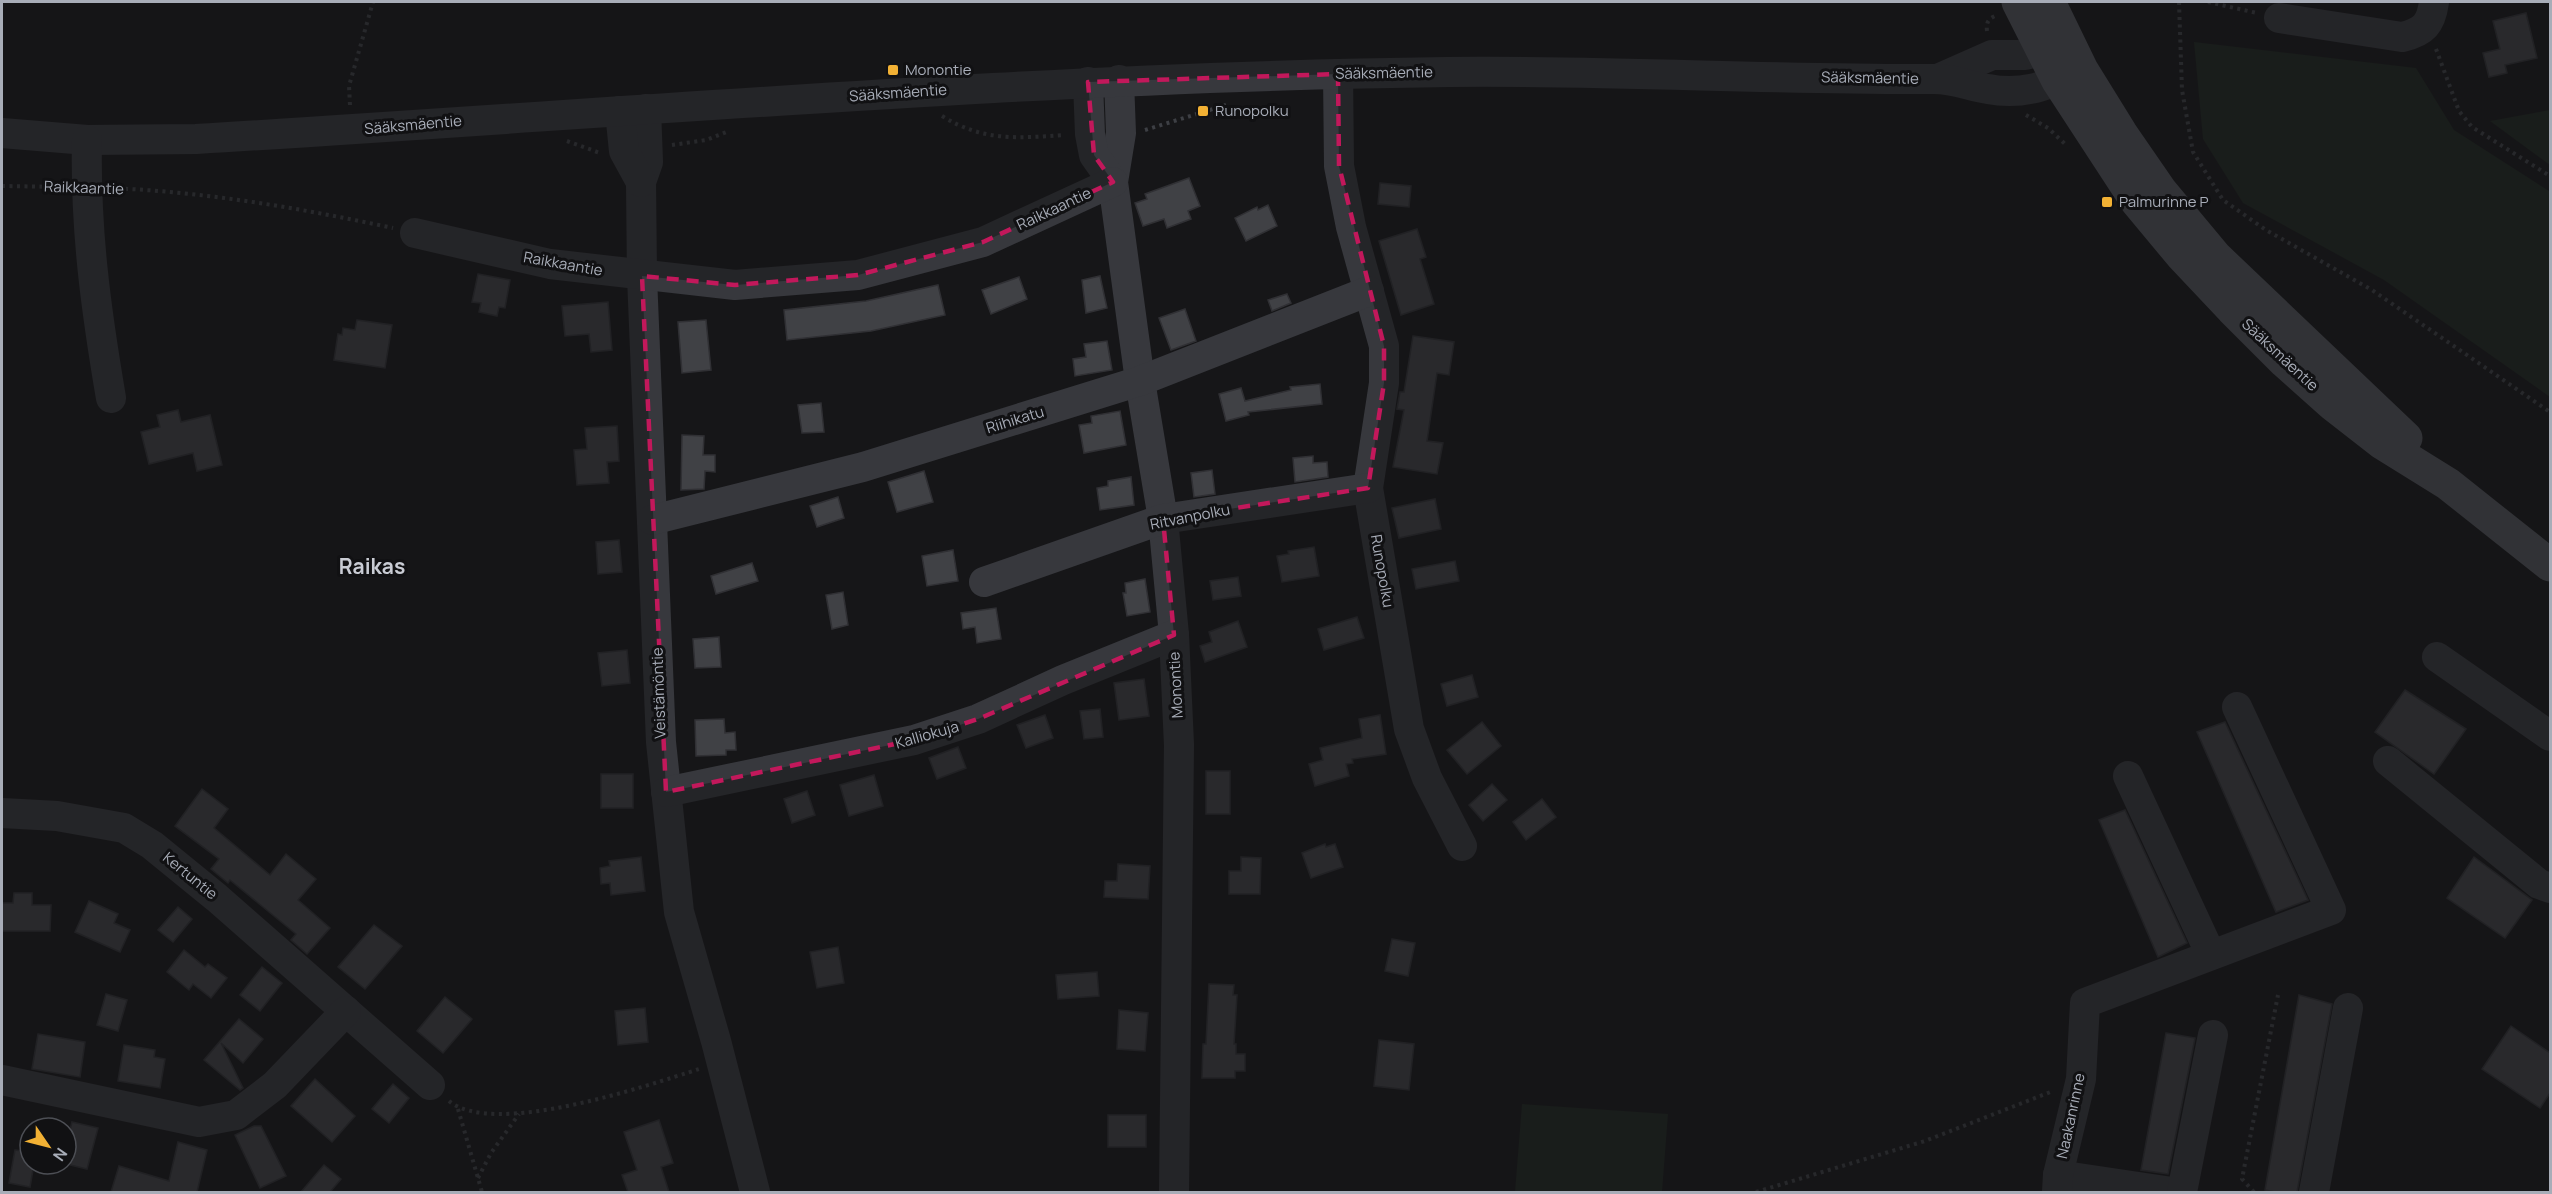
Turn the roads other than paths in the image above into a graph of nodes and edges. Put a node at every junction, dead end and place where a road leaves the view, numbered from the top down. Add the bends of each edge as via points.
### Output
1 (2018, 2) edge
2 (2049, 2) edge
3 (2279, 18) road end
4 (2425, 21) edge
5 (2054, 45) junction
6 (1338, 74) junction
7 (2070, 75) junction
8 (1940, 78) junction
9 (1119, 80) junction
10 (1088, 82) junction
11 (633, 110) junction
12 (2, 133) edge
13 (87, 140) junction
14 (1113, 182) junction
15 (415, 233) road end
16 (642, 276) junction
17 (1369, 291) junction
18 (1140, 381) junction
19 (111, 398) dead end
20 (1368, 488) junction
21 (1163, 519) junction
22 (652, 520) junction
23 (2550, 565) edge
24 (984, 582) dead end
25 (1174, 635) junction
26 (2437, 657) dead end
27 (2238, 707) dead end
28 (2550, 736) edge
29 (2388, 761) dead end
30 (2128, 776) dead end
31 (666, 792) junction
32 (2, 813) edge
33 (1462, 846) dead end
34 (2550, 888) edge
35 (2211, 955) junction
36 (2348, 1008) dead end
37 (346, 1011) junction
38 (2213, 1035) dead end
39 (2, 1080) edge
40 (430, 1085) road end
41 (2057, 1184) edge
42 (755, 1192) edge
43 (1174, 1192) edge
44 (2172, 1192) edge
45 (2182, 1192) edge
46 (2314, 1192) edge

1 - 5 main road
2 - 5 main road
3 - 4 street via 2402,37
5 - 7 main road, Sääksmäentie
5 - 8 street, Sääksmäentie via 2025,56 1992,55
6 - 8 street, Sääksmäentie via 1654,73
6 - 9 street, Sääksmäentie
6 - 17 street, Runopolku via 1339,166
7 - 8 street, Sääksmäentie via 2038,90 1994,91
7 - 23 main road, Sääksmäentie via 2121,133 2161,191 2216,257 2402,434 2448,484
9 - 10 street, Sääksmäentie
9 - 14 street, Monontie via 1121,132
10 - 11 street, Sääksmäentie
10 - 14 street, Monontie via 1094,155
11 - 13 street, Sääksmäentie via 196,140
11 - 16 street, Veistämöntie via 648,162 641,182
12 - 13 street, Sääksmäentie
13 - 19 street via 86,187 95,308
14 - 16 street, Raikkaantie via 983,242 858,275 735,285
14 - 18 street, Monontie
15 - 16 street, Raikkaantie via 550,264
16 - 22 street, Veistämöntie
17 - 18 street, Riihikatu
17 - 20 street, Runopolku via 1384,346 1384,383
18 - 21 street, Monontie
18 - 22 street, Riihikatu via 863,467
20 - 21 street, Ritvanpolku
20 - 33 street, Runopolku via 1409,729 1427,778
21 - 24 street, Ritvanpolku
21 - 25 street, Monontie
22 - 31 street, Veistämöntie
25 - 31 street, Kalliokuja via 978,719 915,740
25 - 43 street, Monontie via 1179,745
26 - 28 street
27 - 35 street via 2331,910
29 - 34 street via 2539,884
30 - 35 street
31 - 42 street, Veistämöntie via 679,912
32 - 37 street, Kertuntie via 57,816 124,828 152,845 217,898
35 - 41 street, Naakanrinne via 2085,1003 2081,1079
36 - 46 street
37 - 39 street via 275,1084 236,1115 199,1122
37 - 40 street, Kertuntie
38 - 45 street
41 - 44 street

